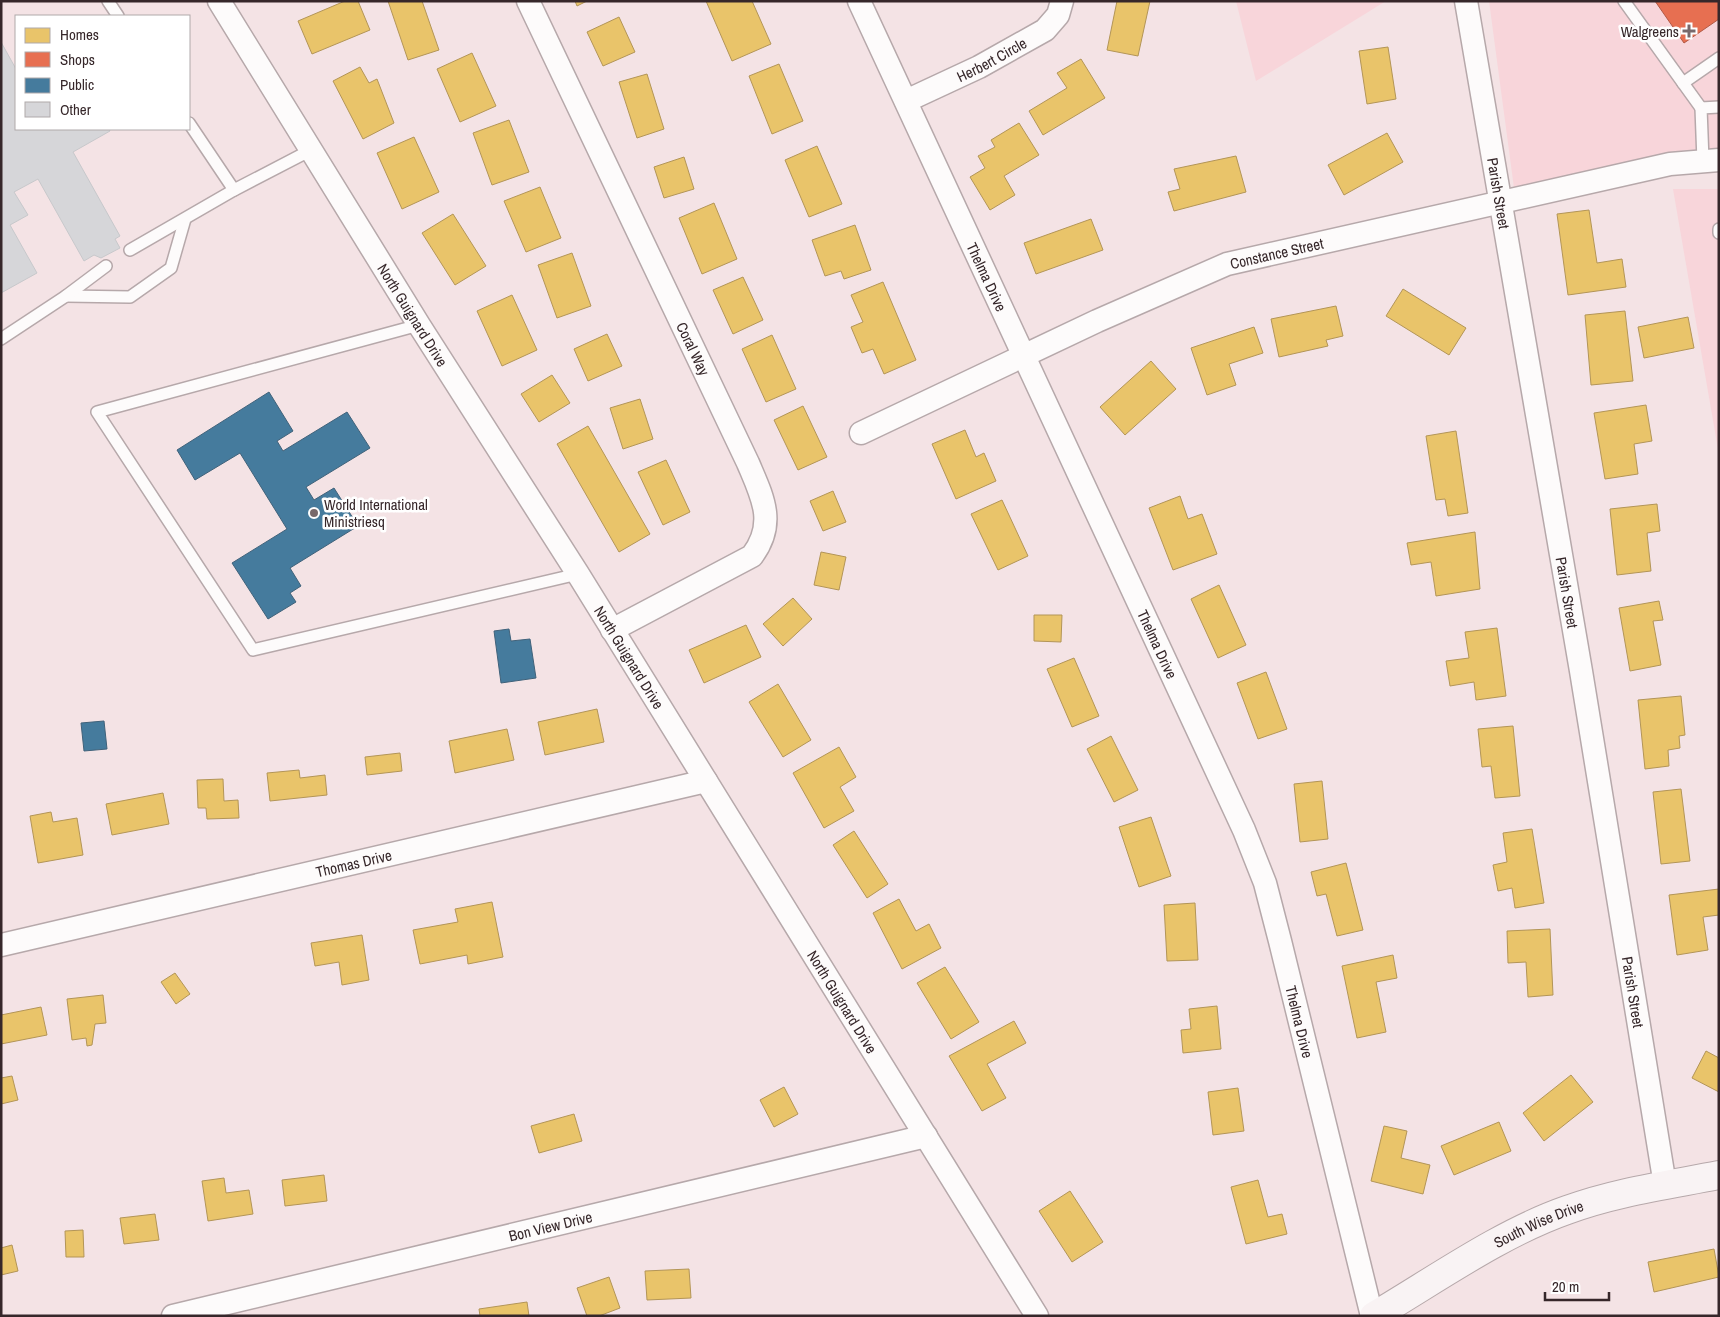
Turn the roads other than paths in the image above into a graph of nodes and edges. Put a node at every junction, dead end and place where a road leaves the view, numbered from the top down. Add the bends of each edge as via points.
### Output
1 (108, 1) edge
2 (528, 1) edge
3 (859, 1) edge
4 (1062, 1) edge
5 (1466, 1) edge
6 (1624, 1) edge
7 (224, 3) edge
8 (117, 15) edge
9 (1719, 58) edge
10 (1683, 83) junction
11 (906, 101) junction
12 (1719, 107) edge
13 (1701, 108) junction
14 (190, 124) edge
15 (311, 150) junction
16 (1711, 160) edge
17 (234, 190) junction
18 (1500, 202) junction
19 (185, 219) junction
20 (130, 250) dead end
21 (106, 266) dead end
22 (66, 296) junction
23 (419, 325) junction
24 (1, 339) edge
25 (1025, 356) junction
26 (862, 433) dead end
27 (578, 574) junction
28 (612, 630) junction
29 (706, 781) junction
30 (1, 945) edge
31 (926, 1136) junction
32 (1719, 1175) edge
33 (1666, 1185) junction
34 (173, 1316) edge
35 (1037, 1316) edge
36 (1373, 1316) edge

1 - 8 lane
2 - 28 street, Coral Way via 748,463 765,511 762,543 752,556
3 - 11 street, Thelma Drive
4 - 11 street, Herbert Circle via 1058,15 1045,30 979,67
5 - 18 street, Parish Street
6 - 10 lane
7 - 15 street, North Guignard Drive
9 - 10 lane
10 - 13 lane
11 - 25 street, Thelma Drive
12 - 13 lane
13 - 16 lane
14 - 17 lane
15 - 17 lane
15 - 23 street, North Guignard Drive
16 - 18 street, Constance Street via 1670,164
17 - 19 lane
18 - 25 street, Constance Street via 1227,264
18 - 33 street, Parish Street
19 - 20 lane
19 - 22 lane via 171,268 130,297
21 - 22 lane
22 - 24 lane
23 - 27 street, North Guignard Drive
23 - 27 lane via 98,412 253,650
25 - 26 street, Constance Street
25 - 36 street, Thelma Drive via 1244,830 1265,883
27 - 28 street, North Guignard Drive
28 - 29 street, North Guignard Drive
29 - 30 street, Thomas Drive
29 - 31 street, North Guignard Drive
31 - 34 street, Bon View Drive
31 - 35 street, North Guignard Drive
32 - 33 main road, South Wise Drive
33 - 36 main road, South Wise Drive via 1624,1192 1567,1210 1522,1229

